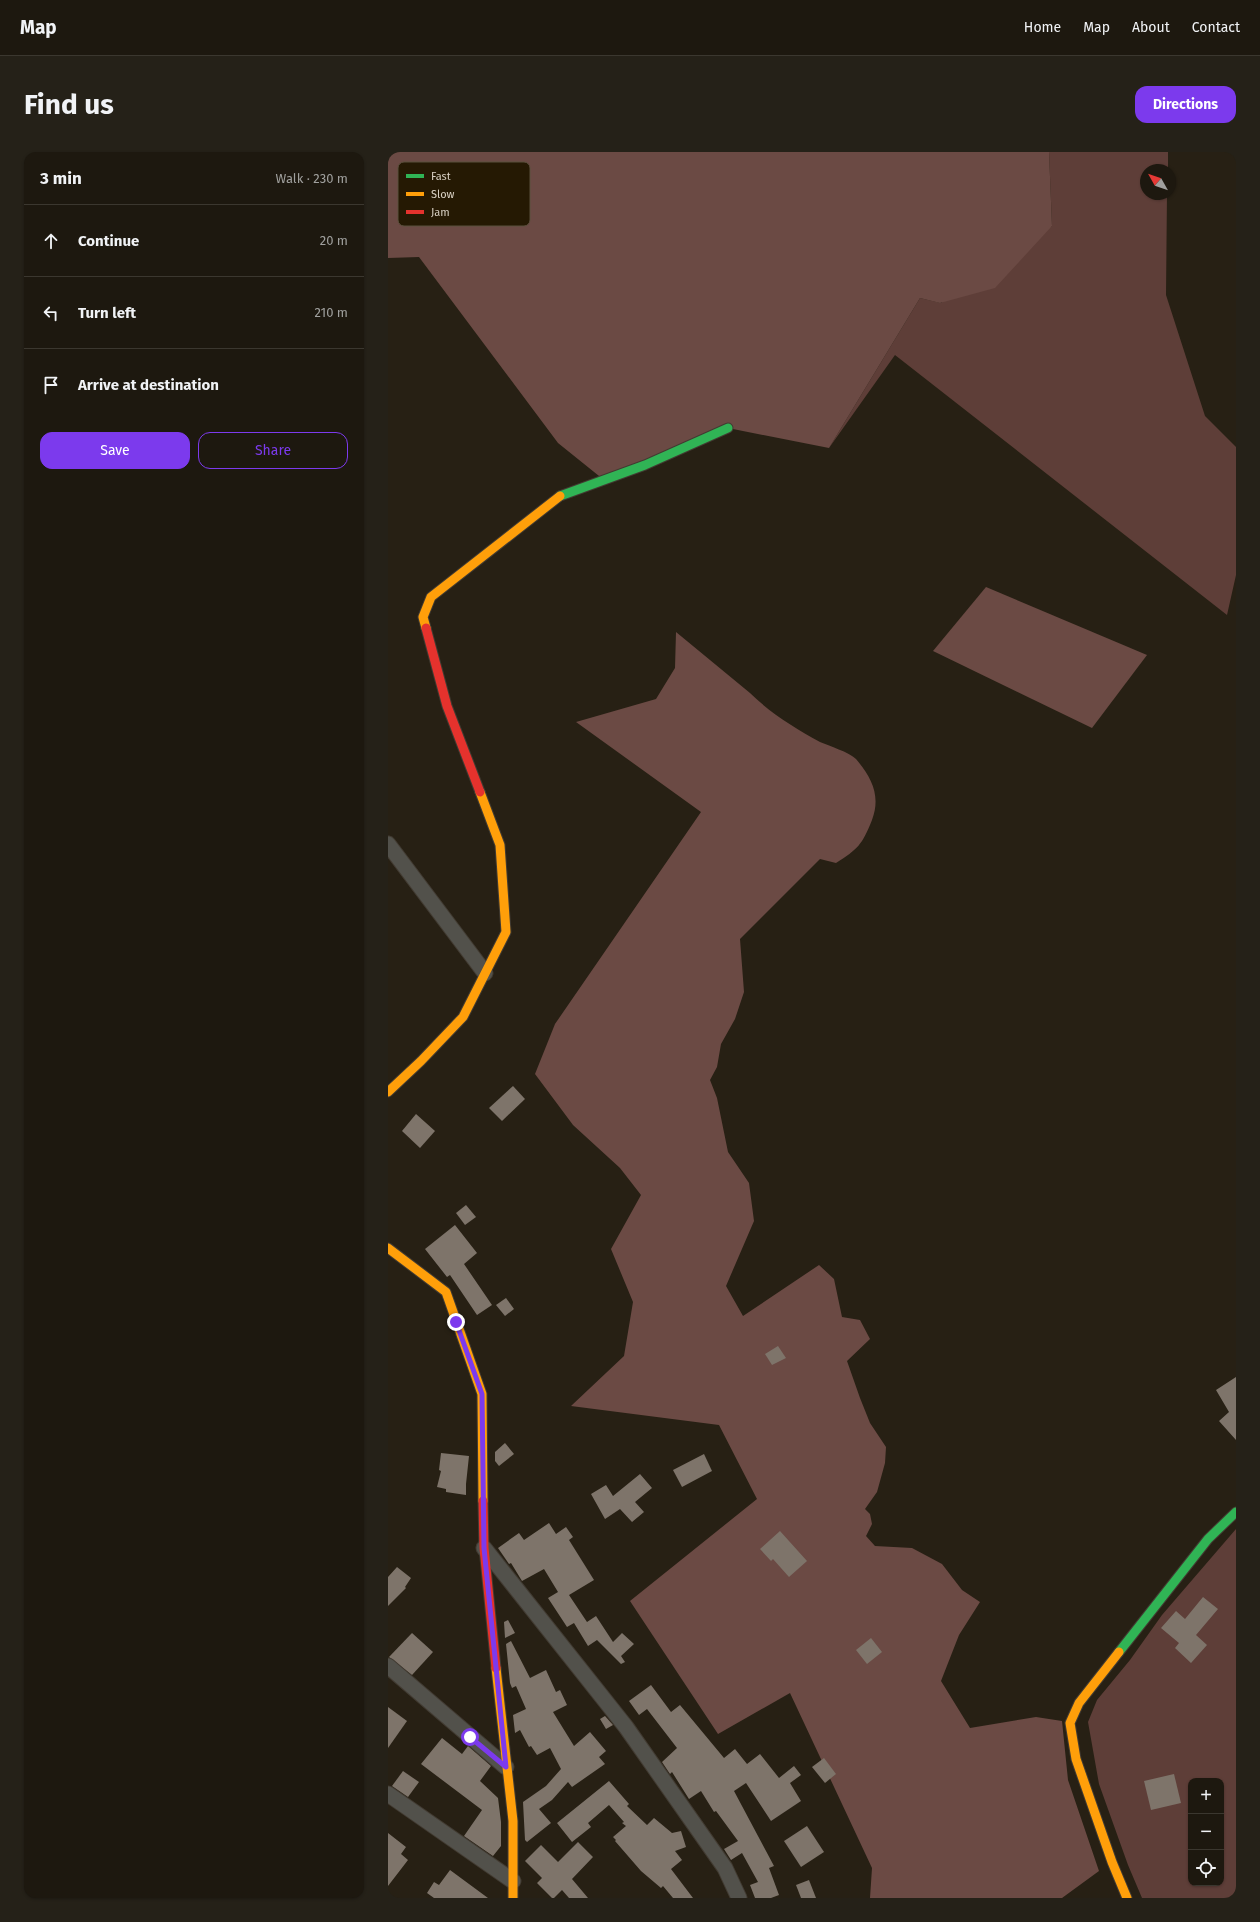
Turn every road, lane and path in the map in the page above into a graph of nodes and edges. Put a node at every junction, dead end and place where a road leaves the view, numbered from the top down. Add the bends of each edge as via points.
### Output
1 (728, 428) dead end
2 (388, 844) edge
3 (485, 973) junction
4 (388, 1092) edge
5 (388, 1248) edge
6 (1236, 1512) edge
7 (484, 1548) junction
8 (388, 1666) edge
9 (506, 1767) junction
10 (388, 1794) edge
11 (513, 1881) junction
12 (513, 1898) edge
13 (739, 1898) edge
14 (1127, 1898) edge

1 - 3 street via 645,465 558,497 431,597 423,617 447,706 500,845 506,932
2 - 3 street
3 - 4 street via 463,1017
5 - 7 street via 446,1292 482,1394
6 - 14 street via 1193,1558 1079,1703 1070,1723 1076,1759
7 - 9 street
7 - 13 street via 626,1727 725,1868
8 - 9 street
9 - 11 street via 513,1821
10 - 11 street
11 - 12 street

